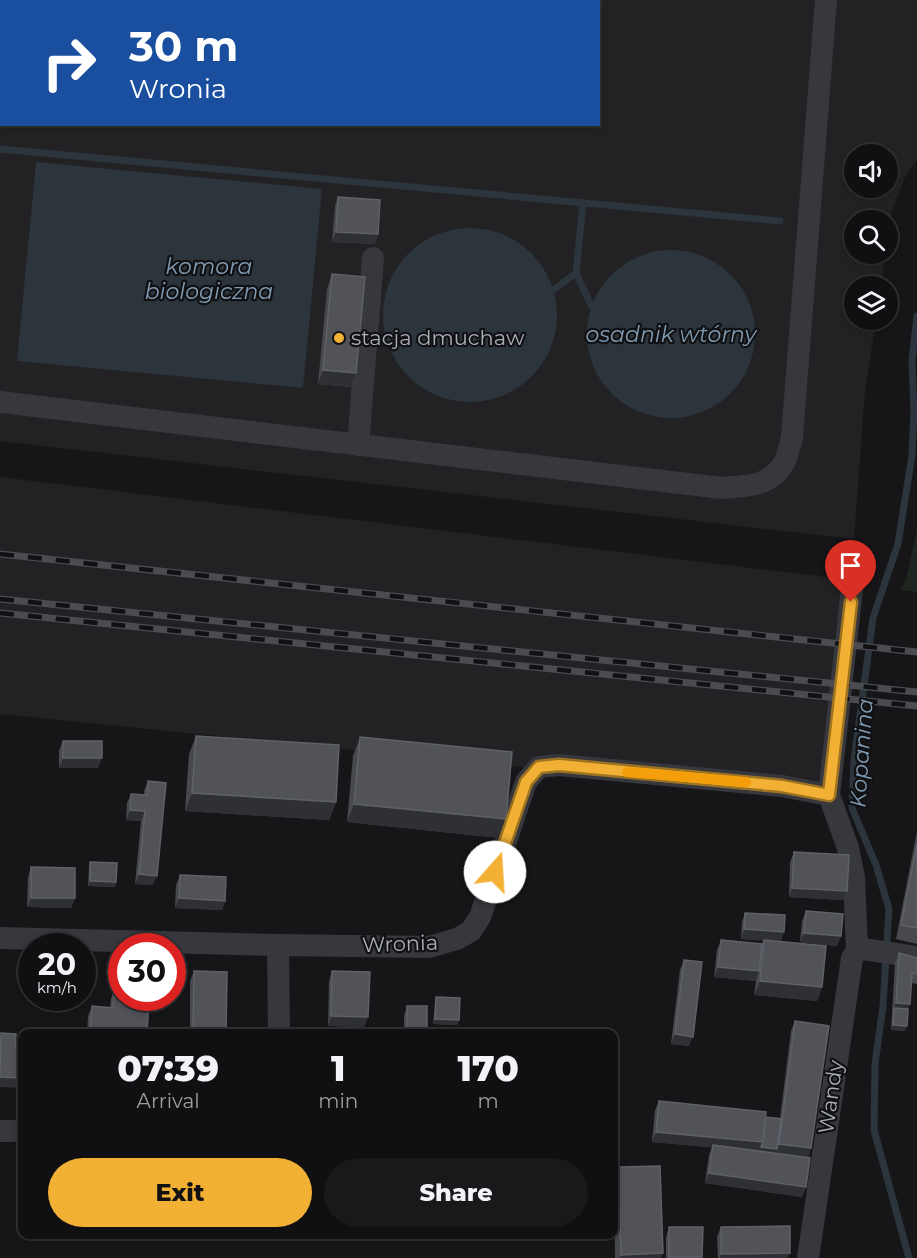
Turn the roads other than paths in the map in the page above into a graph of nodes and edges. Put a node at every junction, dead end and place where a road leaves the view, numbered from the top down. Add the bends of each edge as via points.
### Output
1 (826, 0) edge
2 (373, 258) dead end
3 (0, 402) edge
4 (358, 445) junction
5 (853, 580) dead end
6 (829, 795) junction
7 (0, 938) edge
8 (278, 945) junction
9 (864, 950) junction
10 (912, 956) edge
11 (279, 1029) edge
12 (0, 1131) edge
13 (18, 1131) edge
14 (808, 1258) edge

1 - 4 street via 792,437 784,461 771,479 722,488
2 - 4 street
3 - 4 street
5 - 6 street
6 - 8 street, Wronia via 782,786 559,765 539,767 526,782 480,917 471,931 429,946
6 - 9 street, Wandy via 848,848
7 - 8 street, Wronia
8 - 11 street
9 - 10 street
9 - 14 street, Wandy via 852,958 850,966
12 - 13 street

